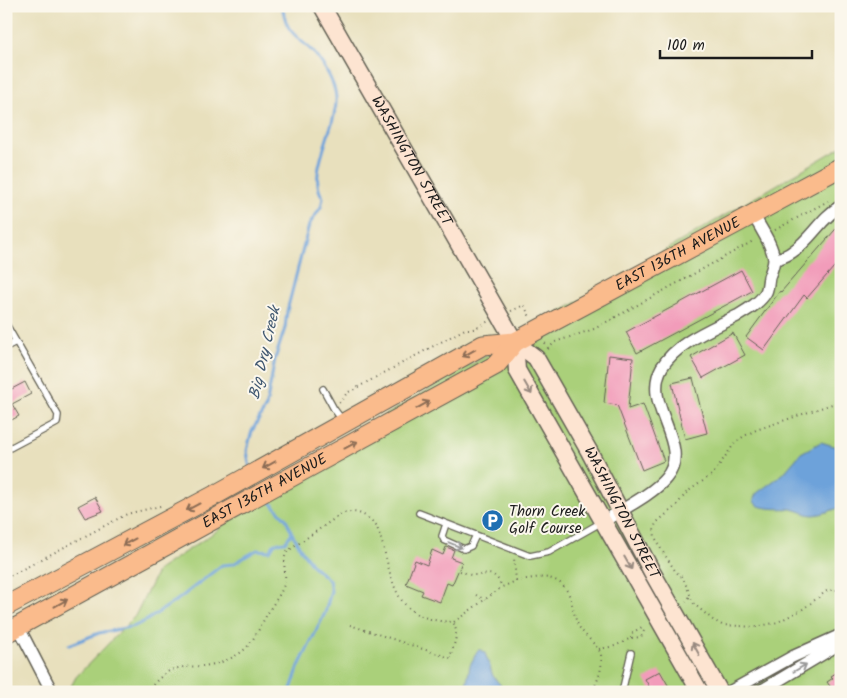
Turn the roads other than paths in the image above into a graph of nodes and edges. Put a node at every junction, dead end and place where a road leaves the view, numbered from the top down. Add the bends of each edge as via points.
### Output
1 (322, 6) edge
2 (841, 167) edge
3 (837, 202) edge
4 (753, 214) junction
5 (774, 260) junction
6 (6, 324) edge
7 (16, 342) junction
8 (515, 342) junction
9 (6, 347) edge
10 (323, 389) dead end
11 (339, 416) junction
12 (6, 450) edge
13 (620, 510) junction
14 (419, 514) dead end
15 (604, 521) junction
16 (446, 524) junction
17 (476, 536) junction
18 (6, 605) edge
19 (12, 629) edge
20 (841, 635) edge
21 (841, 643) edge
22 (631, 653) dead end
23 (52, 692) edge
24 (622, 692) edge
25 (700, 692) edge
26 (720, 692) edge
27 (729, 692) edge
28 (759, 692) edge

1 - 8 main road, WASHINGTON STREET
2 - 4 main road, EAST 136TH AVENUE
3 - 5 street via 796,250
4 - 5 street
4 - 8 main road, EAST 136TH AVENUE
5 - 13 street via 766,292 756,304 685,344 662,367 656,398 674,450 673,466 660,484
6 - 7 lane
7 - 9 lane
7 - 12 lane via 58,415 57,423
8 -> 11 main road, EAST 136TH AVENUE via 483,345
8 - 13 main road, WASHINGTON STREET via 536,358
8 -> 15 main road, WASHINGTON STREET via 517,370
19 -> 8 main road, EAST 136TH AVENUE via 496,365
10 - 11 lane
11 -> 18 main road, EAST 136TH AVENUE via 311,441 215,496
13 - 15 street
26 -> 13 main road, WASHINGTON STREET
14 - 16 lane
15 - 17 lane via 540,555 530,556
15 -> 25 main road, WASHINGTON STREET
16 - 17 lane
16 -> 17 lane via 444,540 464,549 471,546
18 - 19 main road
19 - 23 street
20 - 27 street via 792,657
28 -> 21 street
22 - 24 lane

